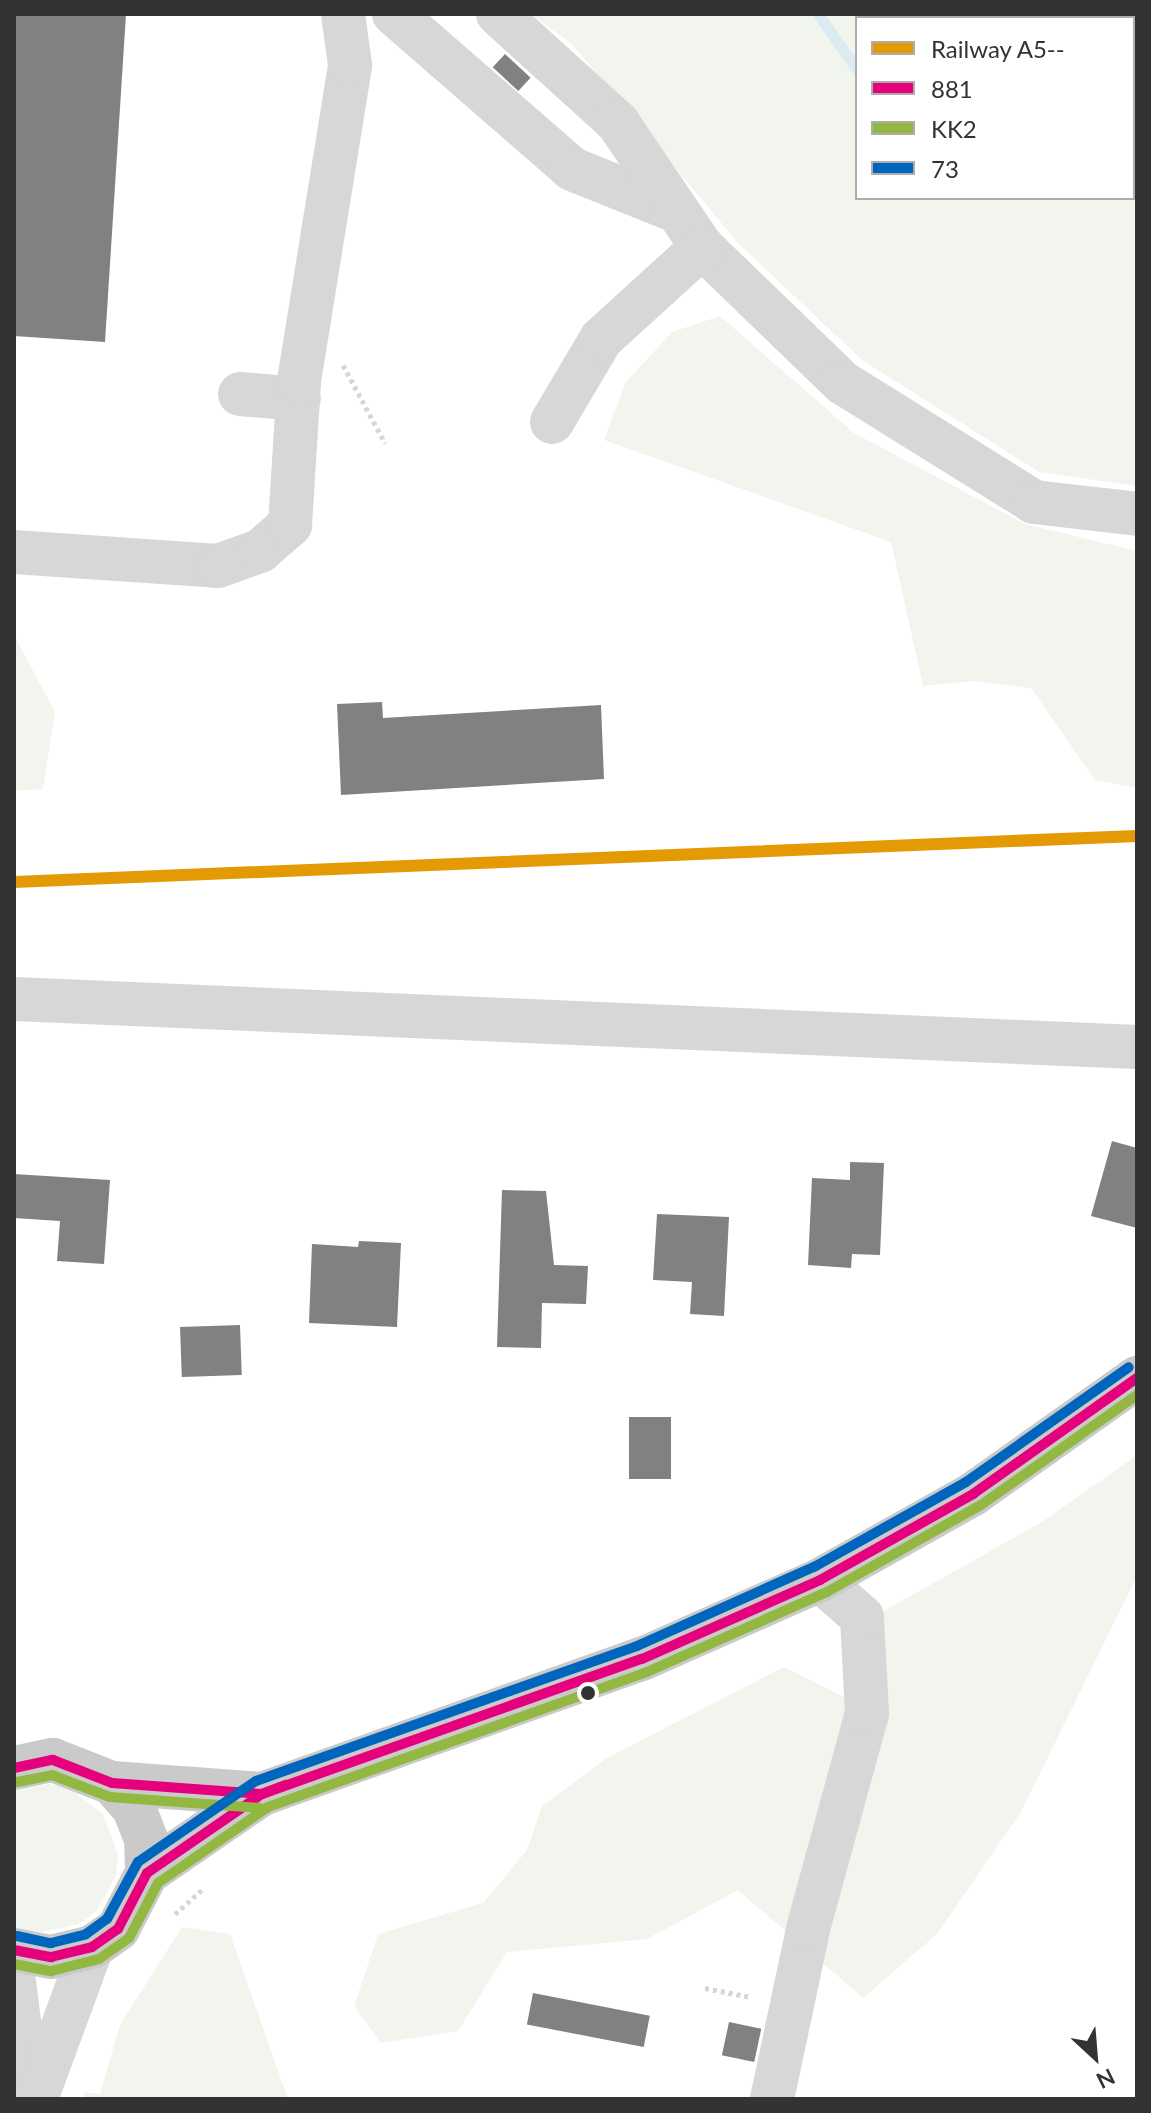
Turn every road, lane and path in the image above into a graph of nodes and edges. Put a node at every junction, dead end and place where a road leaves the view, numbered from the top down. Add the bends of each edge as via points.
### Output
1 (343, 14) edge
2 (394, 14) edge
3 (498, 14) edge
4 (669, 208) junction
5 (712, 257) junction
6 (310, 379) junction
7 (241, 386) dead end
8 (566, 427) dead end
9 (385, 443) dead end
10 (1137, 514) edge
11 (14, 552) edge
12 (14, 999) edge
13 (1137, 1047) edge
14 (1137, 1378) edge
15 (820, 1580) junction
16 (14, 1768) edge
17 (112, 1783) junction
18 (262, 1794) junction
19 (147, 1873) junction
20 (205, 1887) dead end
21 (164, 1926) dead end
22 (92, 1947) junction
23 (14, 1950) edge
24 (14, 1982) edge
25 (29, 2099) edge
26 (36, 2099) edge
27 (772, 2099) edge

1 - 6 street via 350,65
2 - 4 street via 572,169
3 - 4 street via 618,123
4 - 5 street
5 - 8 street via 622,354
5 - 10 street via 843,383 1034,502
6 - 7 street
6 - 9 path via 358,382
6 - 11 street via 290,525 260,551 218,566
12 - 13 street via 298,1016 786,1026
14 - 15 main road via 973,1494
15 - 18 main road via 642,1659
15 - 27 street via 862,1617 867,1714 808,1929
16 - 17 main road via 53,1760
17 - 18 main road
17 - 19 main road via 142,1829
18 - 19 main road
19 - 22 main road via 128,1916
20 - 21 path
22 - 23 main road via 51,1957
22 - 26 street
24 - 25 street

